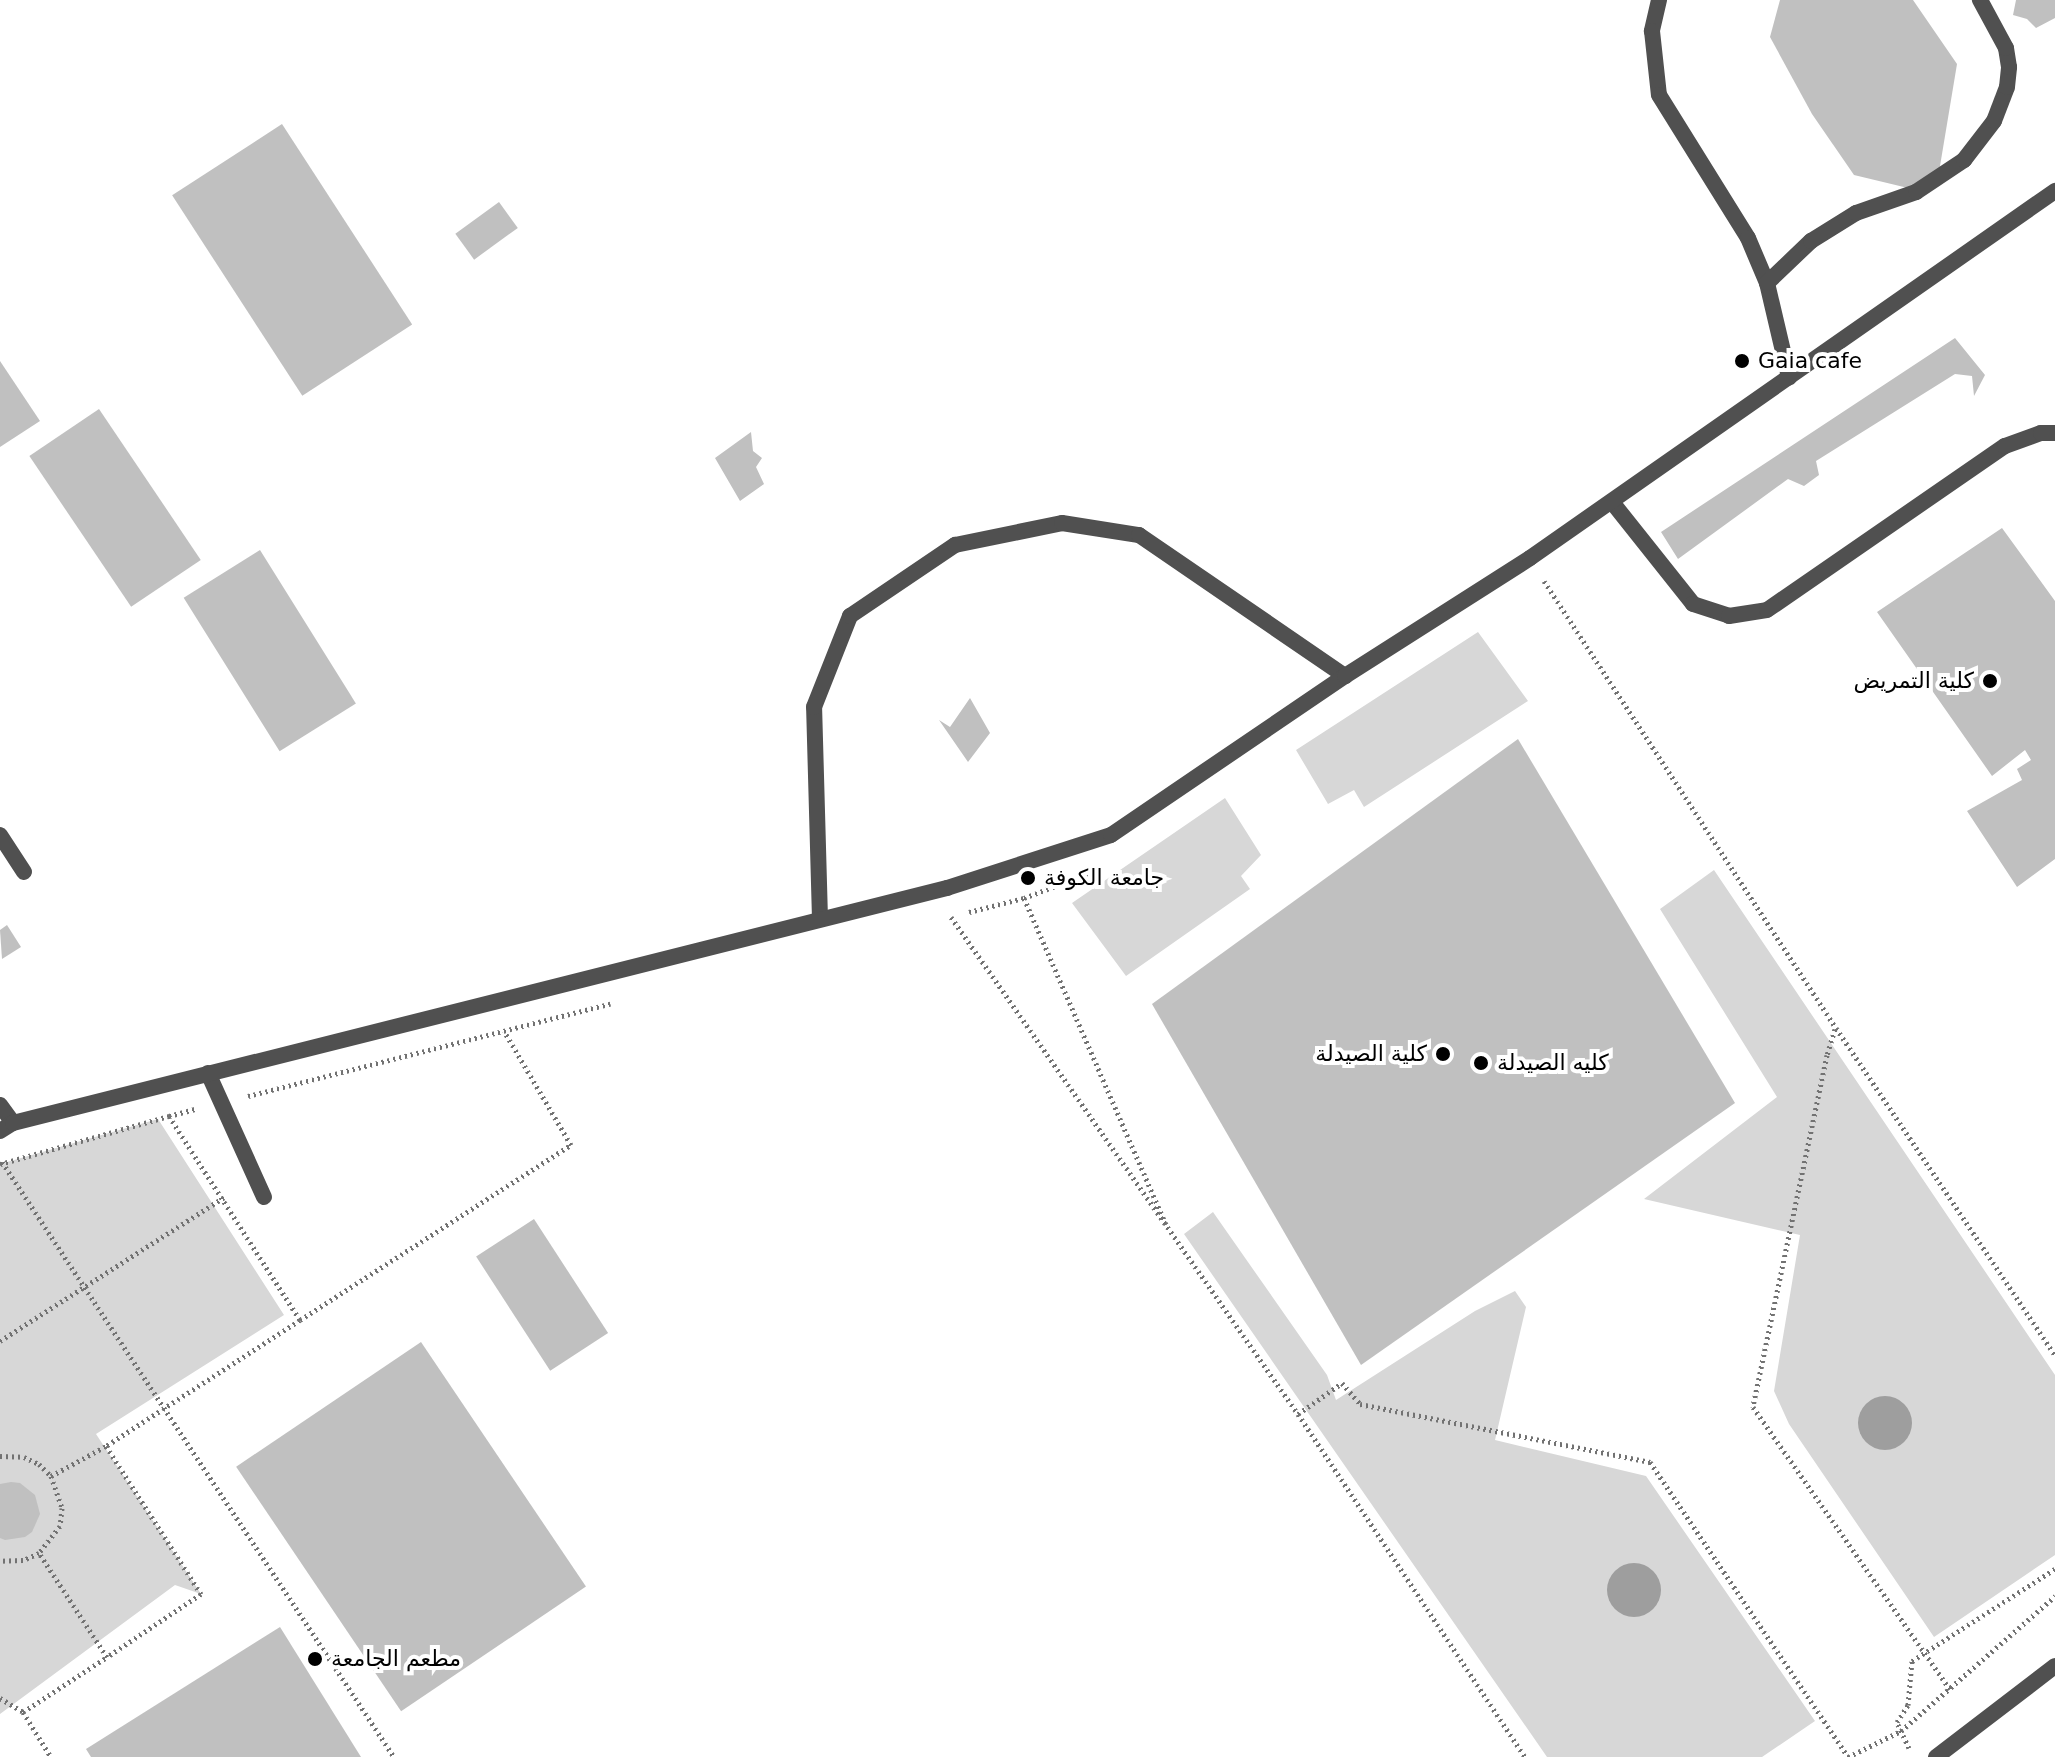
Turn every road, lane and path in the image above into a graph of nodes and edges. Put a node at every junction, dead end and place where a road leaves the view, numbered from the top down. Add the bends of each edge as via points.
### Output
1 (1659, 0) edge
2 (1980, 0) edge
3 (2055, 191) edge
4 (1767, 283) junction
5 (1789, 377) junction
6 (2055, 433) edge
7 (1612, 502) junction
8 (1530, 558) junction
9 (1345, 676) junction
10 (0, 835) edge
11 (24, 872) dead end
12 (1024, 898) dead end
13 (951, 917) dead end
14 (820, 919) junction
15 (1836, 1028) junction
16 (208, 1073) junction
17 (222, 1102) junction
18 (0, 1105) edge
19 (169, 1116) junction
20 (6, 1127) edge
21 (1, 1163) edge
22 (224, 1197) junction
23 (264, 1197) dead end
24 (1171, 1236) junction
25 (84, 1286) junction
26 (300, 1320) junction
27 (0, 1341) edge
28 (2055, 1355) edge
29 (165, 1410) junction
30 (1298, 1414) junction
31 (106, 1446) junction
32 (0, 1456) edge
33 (51, 1476) junction
34 (39, 1553) junction
35 (0, 1561) edge
36 (2055, 1569) edge
37 (2055, 1596) edge
38 (1926, 1655) junction
39 (107, 1657) junction
40 (2055, 1666) edge
41 (1950, 1689) junction
42 (0, 1698) edge
43 (23, 1712) junction
44 (1901, 1731) junction
45 (1909, 1748) dead end
46 (51, 1757) edge
47 (394, 1757) edge
48 (1525, 1757) edge
49 (1848, 1757) edge
50 (1936, 1757) edge

1 - 4 lane via 1652,31 1659,95 1748,238
2 - 4 lane via 2006,48 2009,67 1994,121 1964,160 1916,192 1856,213 1811,241
3 - 5 lane
4 - 5 lane
5 - 7 lane
6 - 7 lane via 2005,446 1767,610 1729,616 1693,604
7 - 8 lane
8 - 9 lane
8 - 15 path
9 - 14 lane via 1111,835 947,888
9 - 14 lane via 1139,535 1062,523 955,545 850,616 814,707
10 - 11 lane
12 - 24 path
13 - 24 path
14 - 16 lane
15 - 28 path
15 - 38 path via 1753,1407
16 - 17 lane
16 - 20 lane
17 - 19 path
17 - 23 lane
17 - 26 path via 504,1031 571,1145
18 - 20 lane
19 - 21 path
19 - 22 path
21 - 25 path
22 - 25 path
22 - 26 path
24 - 30 path
25 - 27 path
25 - 29 path
26 - 29 path
29 - 31 path
29 - 47 path
30 - 48 path
30 - 49 path via 1342,1383 1360,1404 1650,1462
31 - 33 path
31 - 39 path via 201,1594
32 - 33 path via 24,1457
33 - 34 path via 59,1492 60,1526
34 - 35 path
34 - 39 path
36 - 38 path
37 - 41 path
38 - 41 path
38 - 44 path via 1912,1661 1908,1705 1897,1722
39 - 43 path
40 - 50 lane
41 - 44 path
42 - 43 path
43 - 46 path
44 - 45 path
44 - 49 path

